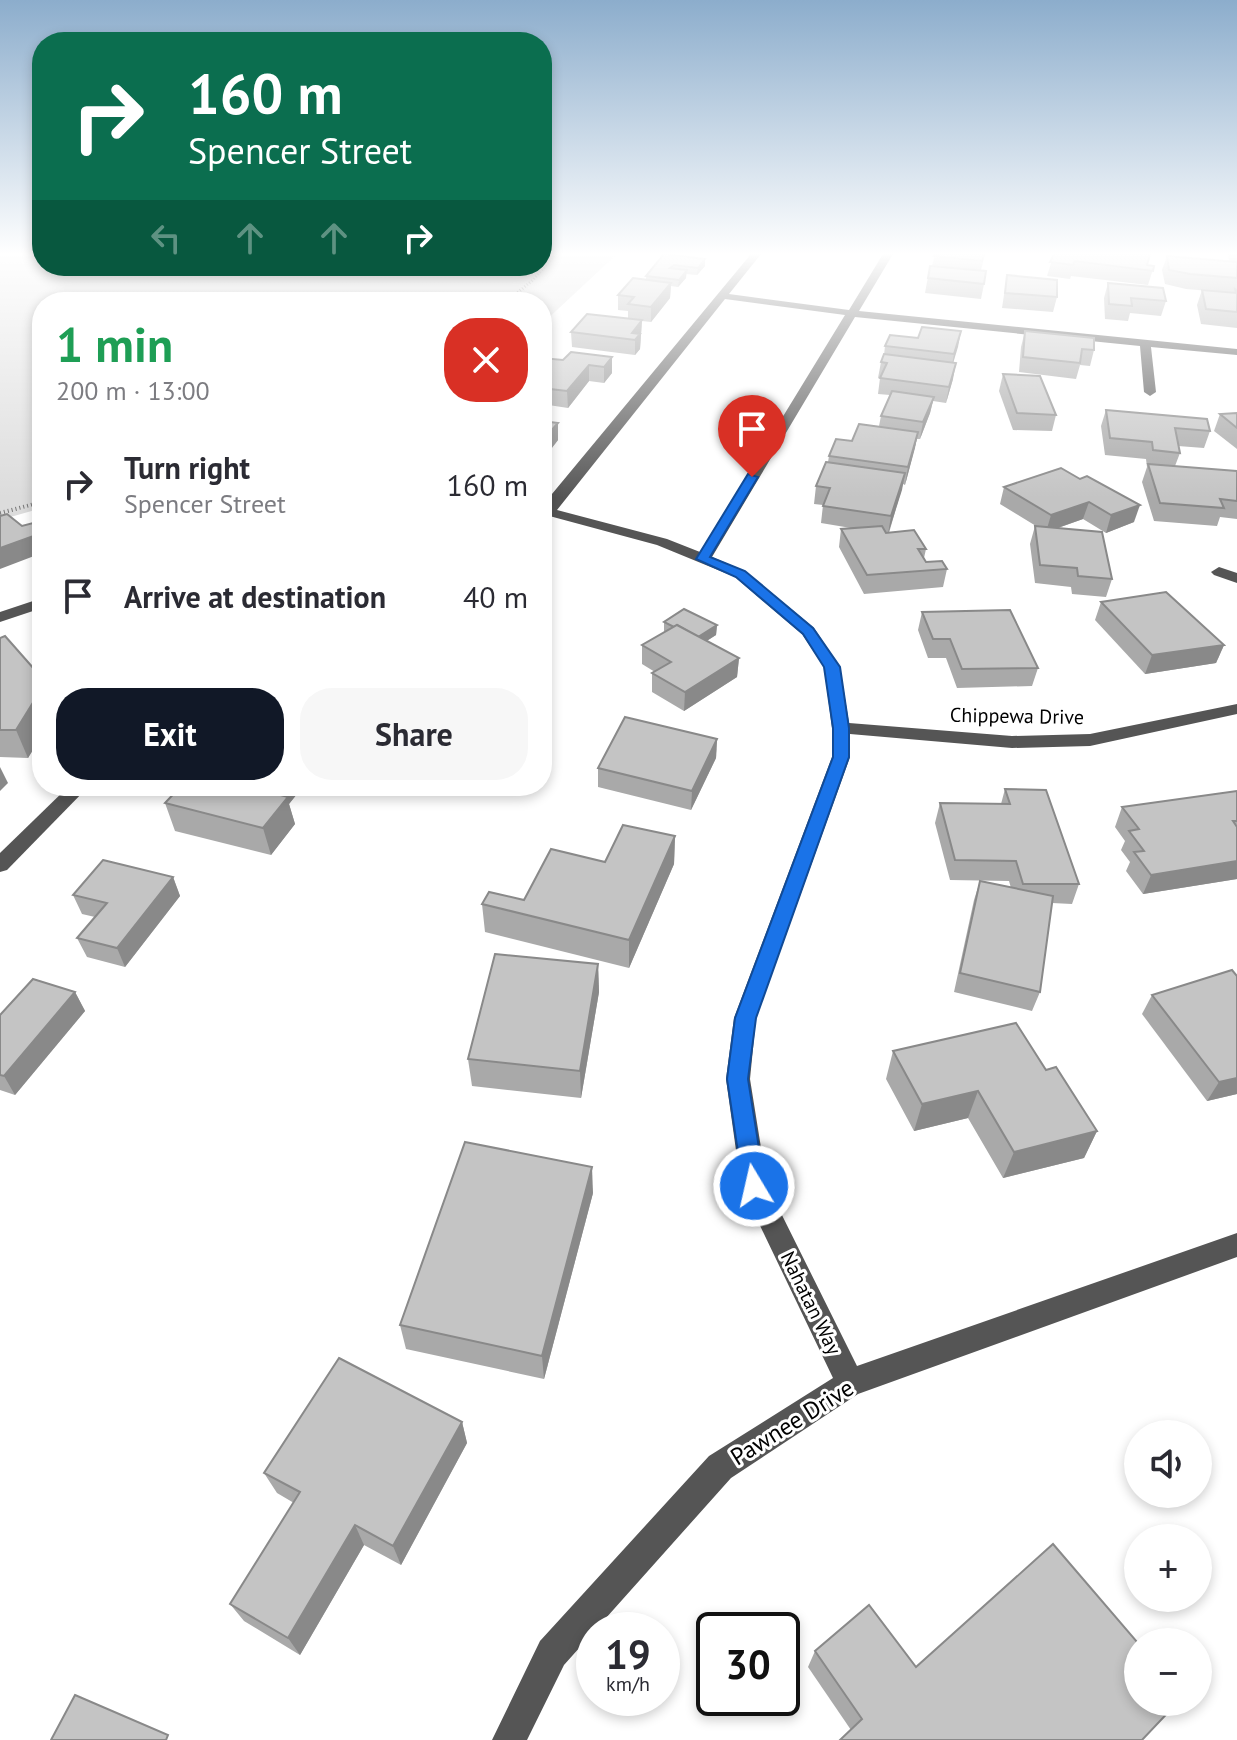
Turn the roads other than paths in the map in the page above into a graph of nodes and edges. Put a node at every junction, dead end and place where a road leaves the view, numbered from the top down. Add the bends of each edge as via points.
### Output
1 (690, 335) edge
2 (838, 335) edge
3 (1069, 335) edge
4 (1145, 343) junction
5 (1237, 352) edge
6 (1150, 392) dead end
7 (552, 503) edge
8 (552, 512) edge
9 (703, 559) junction
10 (1219, 572) dead end
11 (1237, 578) edge
12 (32, 606) edge
13 (0, 617) edge
14 (1237, 709) edge
15 (841, 728) junction
16 (70, 796) edge
17 (0, 865) edge
18 (1237, 1245) edge
19 (850, 1383) junction
20 (509, 1740) edge

1 - 7 street
2 - 9 street
3 - 4 street
4 - 5 street
4 - 6 street
8 - 9 street, Nahatan Way
9 - 15 street, Nahatan Way via 740,574 808,631 832,667
10 - 11 street
12 - 13 street
14 - 15 street, Chippewa Drive via 1090,740 1012,742
15 - 19 street, Nahatan Way via 841,757 745,1018 738,1079 754,1186
16 - 17 street
18 - 19 street, Pawnee Drive
19 - 20 street, Pawnee Drive via 720,1467 552,1653

